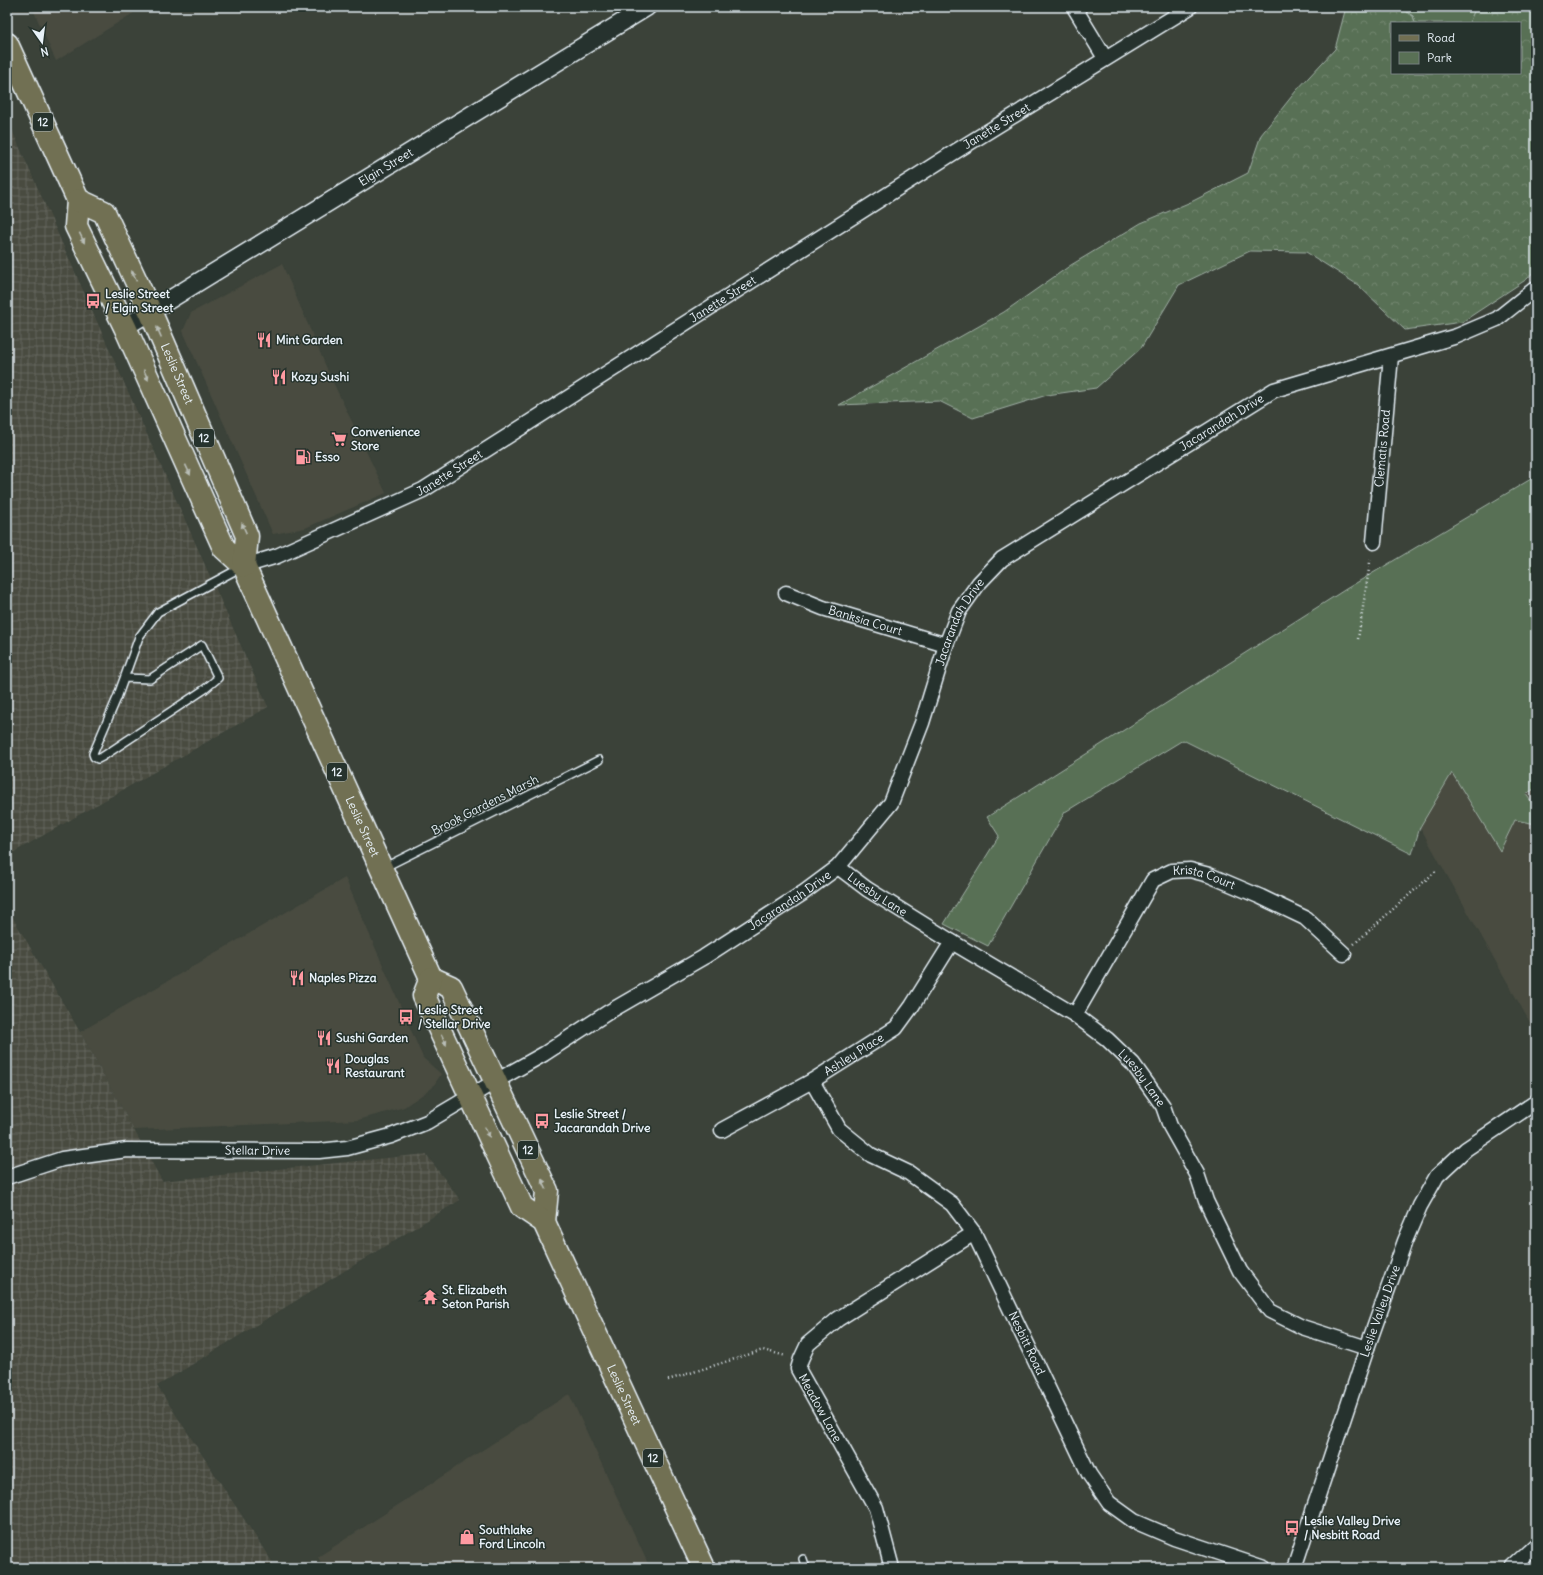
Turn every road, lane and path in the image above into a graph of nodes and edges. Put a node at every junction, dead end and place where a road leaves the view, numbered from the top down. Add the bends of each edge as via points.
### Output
1 (647, 7) edge
2 (1074, 7) edge
3 (1190, 7) edge
4 (7, 44) edge
5 (1105, 58) junction
6 (78, 200) junction
7 (1536, 288) edge
8 (150, 311) junction
9 (125, 327) junction
10 (1391, 356) junction
11 (1374, 542) joint
12 (244, 566) junction
13 (786, 593) dead end
14 (1358, 639) dead end
15 (946, 645) junction
16 (125, 678) junction
17 (599, 760) dead end
18 (838, 867) junction
19 (381, 869) junction
20 (1436, 871) dead end
21 (952, 942) junction
22 (1344, 954) joint
23 (430, 978) junction
24 (1075, 1015) junction
25 (496, 1081) junction
26 (812, 1081) junction
27 (470, 1097) junction
28 (1536, 1102) edge
29 (722, 1130) dead end
30 (7, 1177) edge
31 (544, 1222) junction
32 (974, 1233) junction
33 (1367, 1348) junction
34 (801, 1359) junction
35 (668, 1380) dead end
36 (1536, 1545) edge
37 (803, 1559) dead end
38 (704, 1568) edge
39 (806, 1568) edge
40 (892, 1568) edge
41 (1264, 1568) edge
42 (1294, 1568) edge
43 (1511, 1568) edge

1 - 8 street, Elgin Street
2 - 5 street
3 - 5 street, Janette Street
4 - 6 main road, Leslie Street / 12
5 - 12 street, Janette Street via 423,490 277,556
8 -> 6 main road, Leslie Street / 12 via 104,212
6 -> 9 main road, Leslie Street / 12 via 76,226
7 - 10 street, Jacarandah Drive via 1497,319 1457,336
8 - 9 street, Elgin Street
12 -> 8 main road, Leslie Street / 12 via 248,536
9 -> 12 main road, Leslie Street / 12 via 224,548
10 - 11 street, Clematis Road
10 - 15 street, Jacarandah Drive via 1274,390 1002,560 979,583 959,611
11 - 14 path
12 - 16 lane via 158,612 139,637
12 - 19 main road, Leslie Street / 12
13 - 15 street, Banksia Court via 823,608
15 - 18 street, Jacarandah Drive via 922,723 891,803
16 - 16 lane via 93,754 98,759 218,678 202,645 150,679
17 - 19 lane, Brook Gardens Marsh
18 - 21 street, Luesby Lane via 867,889
18 - 25 street, Jacarandah Drive via 803,893 704,957
19 - 23 main road, Leslie Street / 12
20 - 22 path
21 - 24 street, Luesby Lane
21 - 26 street, Ashley Place via 896,1028
22 - 24 street, Krista Court via 1304,918 1292,912 1209,876 1190,870 1172,871 1153,880
23 - 25 main road, 12 via 451,987
23 -> 27 main road, 12 via 424,996
24 - 33 street, Luesby Lane via 1107,1039 1133,1064 1164,1106 1170,1126 1197,1174 1206,1201 1240,1271 1270,1310 1302,1327
25 - 27 street, Stellar Drive
31 -> 25 main road, 12 via 547,1191
26 - 29 street, Ashley Place
26 - 32 street, Nesbitt Road via 839,1129 871,1155 909,1173 952,1204
27 - 30 street, Stellar Drive via 427,1122 391,1136 347,1148 305,1151 127,1150 62,1159
27 -> 31 main road, 12 via 522,1207
28 - 33 street, Leslie Valley Drive via 1466,1149 1436,1176 1405,1241
31 - 38 main road, Leslie Street / 12
32 - 34 street, Meadow Lane via 838,1319 808,1344
32 - 41 street, Nesbitt Road via 1089,1474 1109,1503 1134,1521 1174,1538
33 - 42 street, Leslie Valley Drive
34 - 35 path via 763,1350
34 - 40 street, Meadow Lane via 798,1369 876,1508
36 - 43 street
37 - 39 lane

